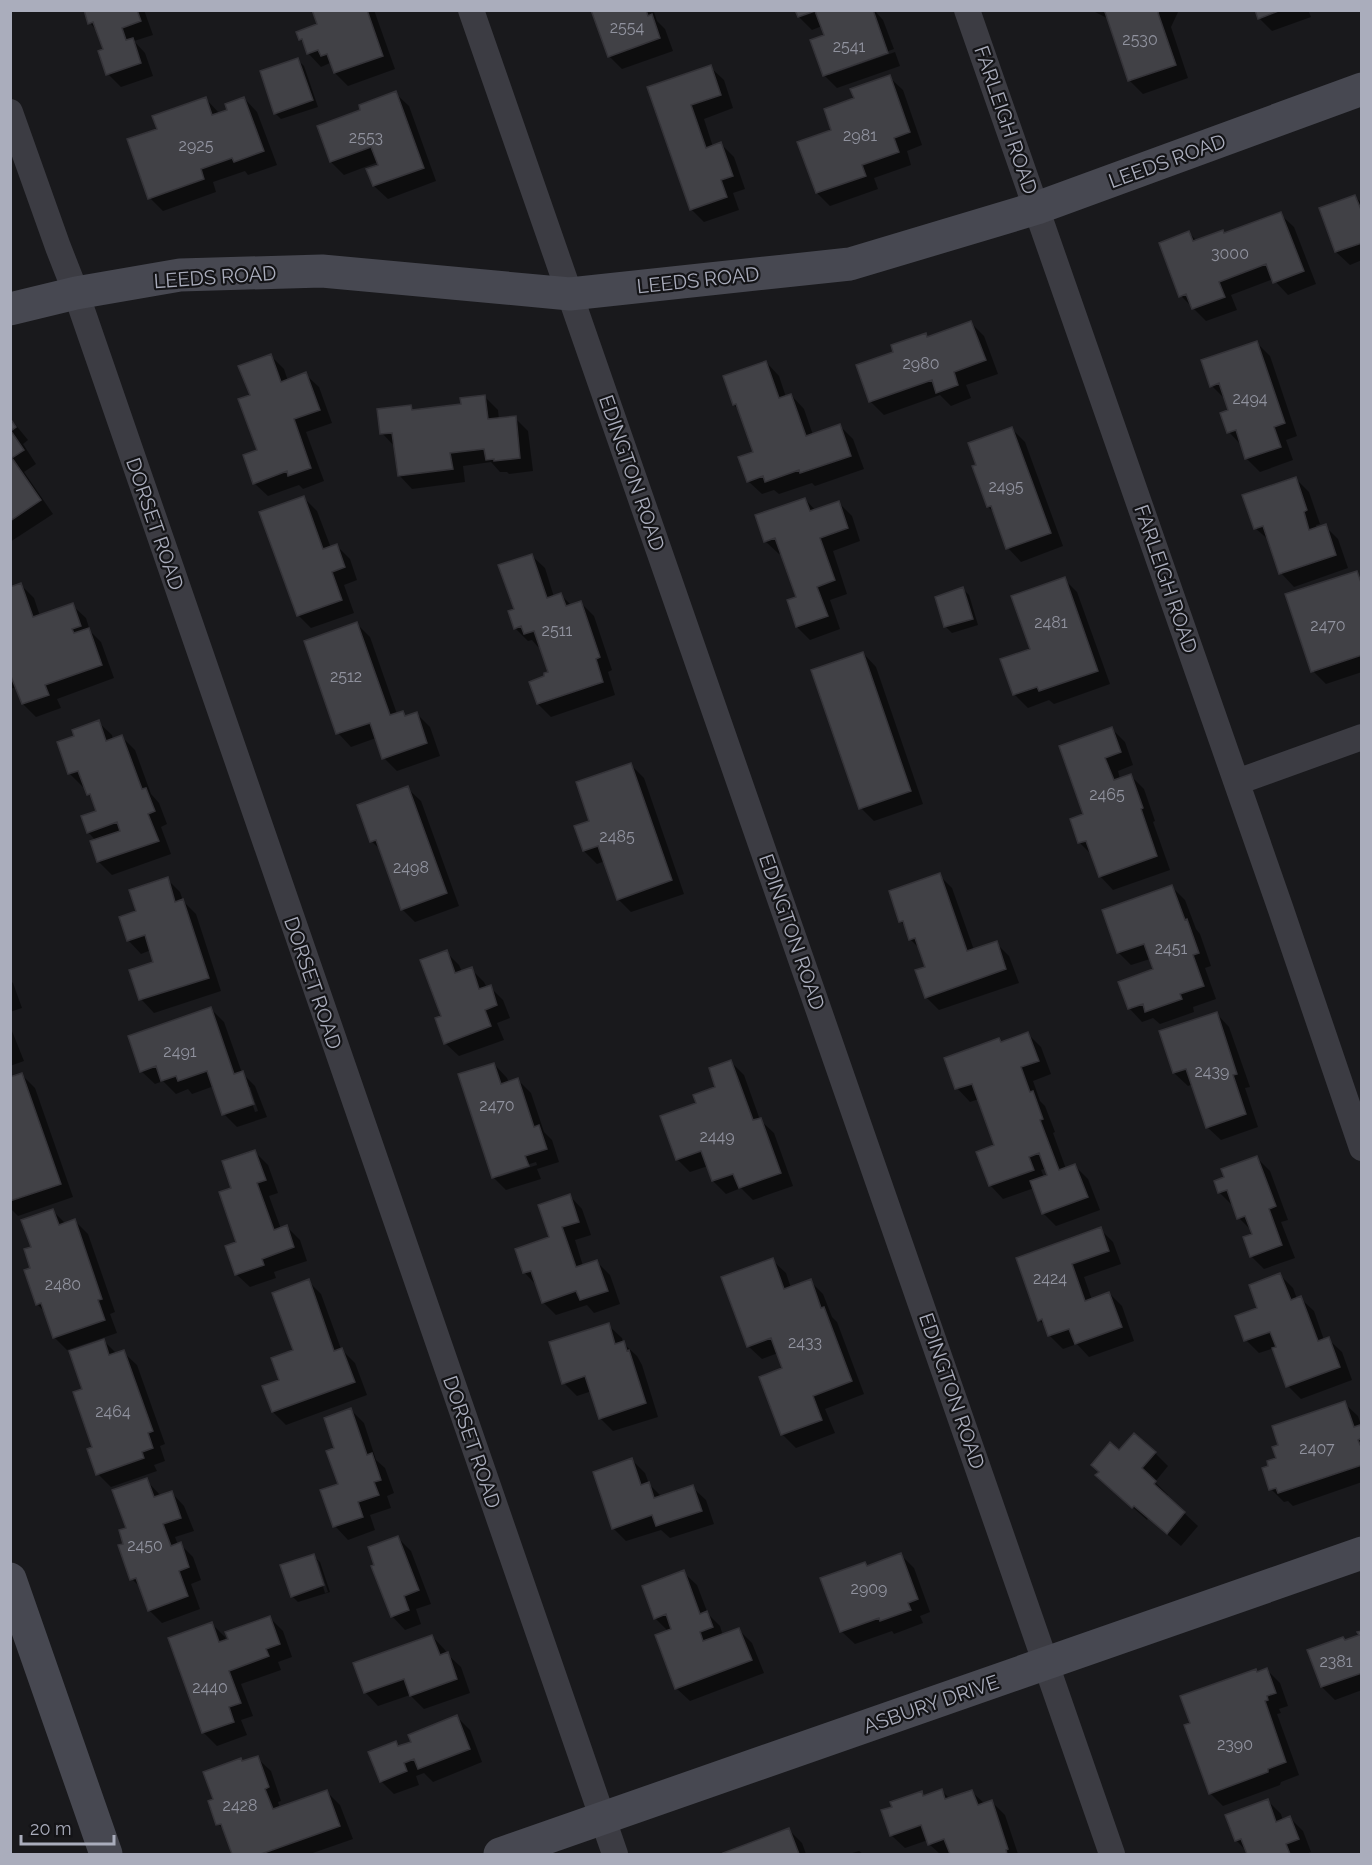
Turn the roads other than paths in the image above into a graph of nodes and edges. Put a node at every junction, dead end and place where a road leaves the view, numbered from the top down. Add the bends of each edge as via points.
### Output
1 (471, 10) edge
2 (967, 10) edge
3 (1362, 89) edge
4 (10, 112) edge
5 (1037, 208) junction
6 (76, 293) junction
7 (570, 294) junction
8 (10, 309) edge
9 (1362, 737) edge
10 (1237, 782) junction
11 (1362, 1148) edge
12 (1362, 1553) edge
13 (10, 1579) edge
14 (1046, 1664) junction
15 (603, 1818) junction
16 (106, 1854) edge
17 (500, 1854) edge
18 (615, 1854) edge
19 (1112, 1854) edge

1 - 7 street, EDINGTON ROAD
2 - 5 street, FARLEIGH ROAD
3 - 5 street, LEEDS ROAD
4 - 6 street, DORSET ROAD
5 - 7 street, LEEDS ROAD via 850,264
5 - 10 street, FARLEIGH ROAD
6 - 7 street, LEEDS ROAD via 180,275 322,271
6 - 8 street, LEEDS ROAD
6 - 15 street, DORSET ROAD
7 - 14 street, EDINGTON ROAD
9 - 10 street
10 - 11 street, FARLEIGH ROAD
12 - 14 street, ASBURY DRIVE
13 - 16 street
14 - 15 street, ASBURY DRIVE
14 - 19 street, EDINGTON ROAD
15 - 17 street, ASBURY DRIVE
15 - 18 street, DORSET ROAD

